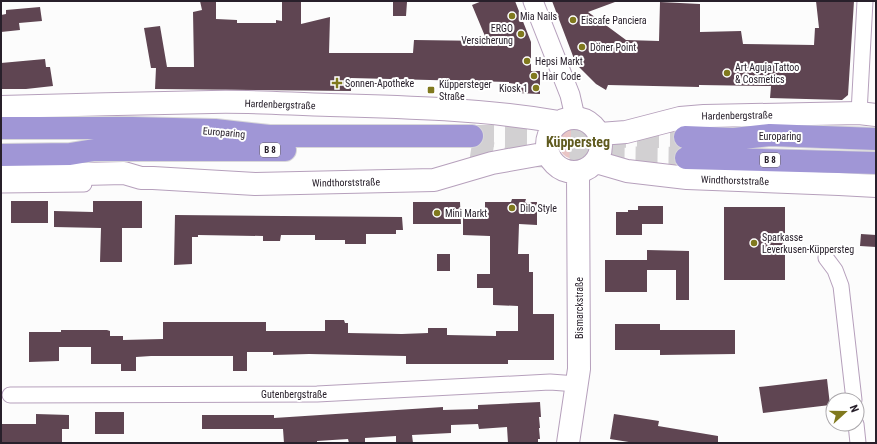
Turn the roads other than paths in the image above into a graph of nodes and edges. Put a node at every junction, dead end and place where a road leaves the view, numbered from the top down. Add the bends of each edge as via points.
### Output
1 (533, 1) edge
2 (865, 1) edge
3 (1, 106) edge
4 (868, 114) edge
5 (567, 120) junction
6 (1, 128) edge
7 (600, 134) junction
8 (876, 139) edge
9 (548, 153) junction
10 (1, 155) edge
11 (876, 164) edge
12 (587, 167) junction
13 (1, 170) edge
14 (140, 178) junction
15 (1, 185) edge
16 (876, 186) edge
17 (826, 258) dead end
18 (577, 384) junction
19 (853, 392) edge
20 (10, 396) dead end
21 (857, 432) edge
22 (568, 443) edge
23 (858, 443) edge

1 - 5 street via 570,95
2 - 4 street
3 - 5 main road, Hardenbergstraße via 214,102 390,106
4 - 7 main road, Hardenbergstraße via 704,116 680,118 626,132
5 - 7 main road via 588,121
5 - 9 main road via 551,130 547,144
6 - 10 highway, Europaring / B 8 via 215,130 269,136 471,143 94,150 70,154
7 - 12 main road via 600,155
8 - 11 highway, Europaring / B 8 via 770,135 685,147
9 - 12 main road via 558,167 570,172
9 - 14 main road, Windthorststraße via 492,163 434,180 255,184
12 - 16 main road, Windthorststraße via 687,178
12 - 18 main road, Bismarckstraße
13 - 14 main road, Windthorststraße via 124,173
14 - 15 street, Windthorststraße via 124,183
17 - 19 street via 835,270 841,286
18 - 20 street, Gutenbergstraße via 550,382 317,394
18 - 22 main road, Bismarckstraße
21 - 23 street

